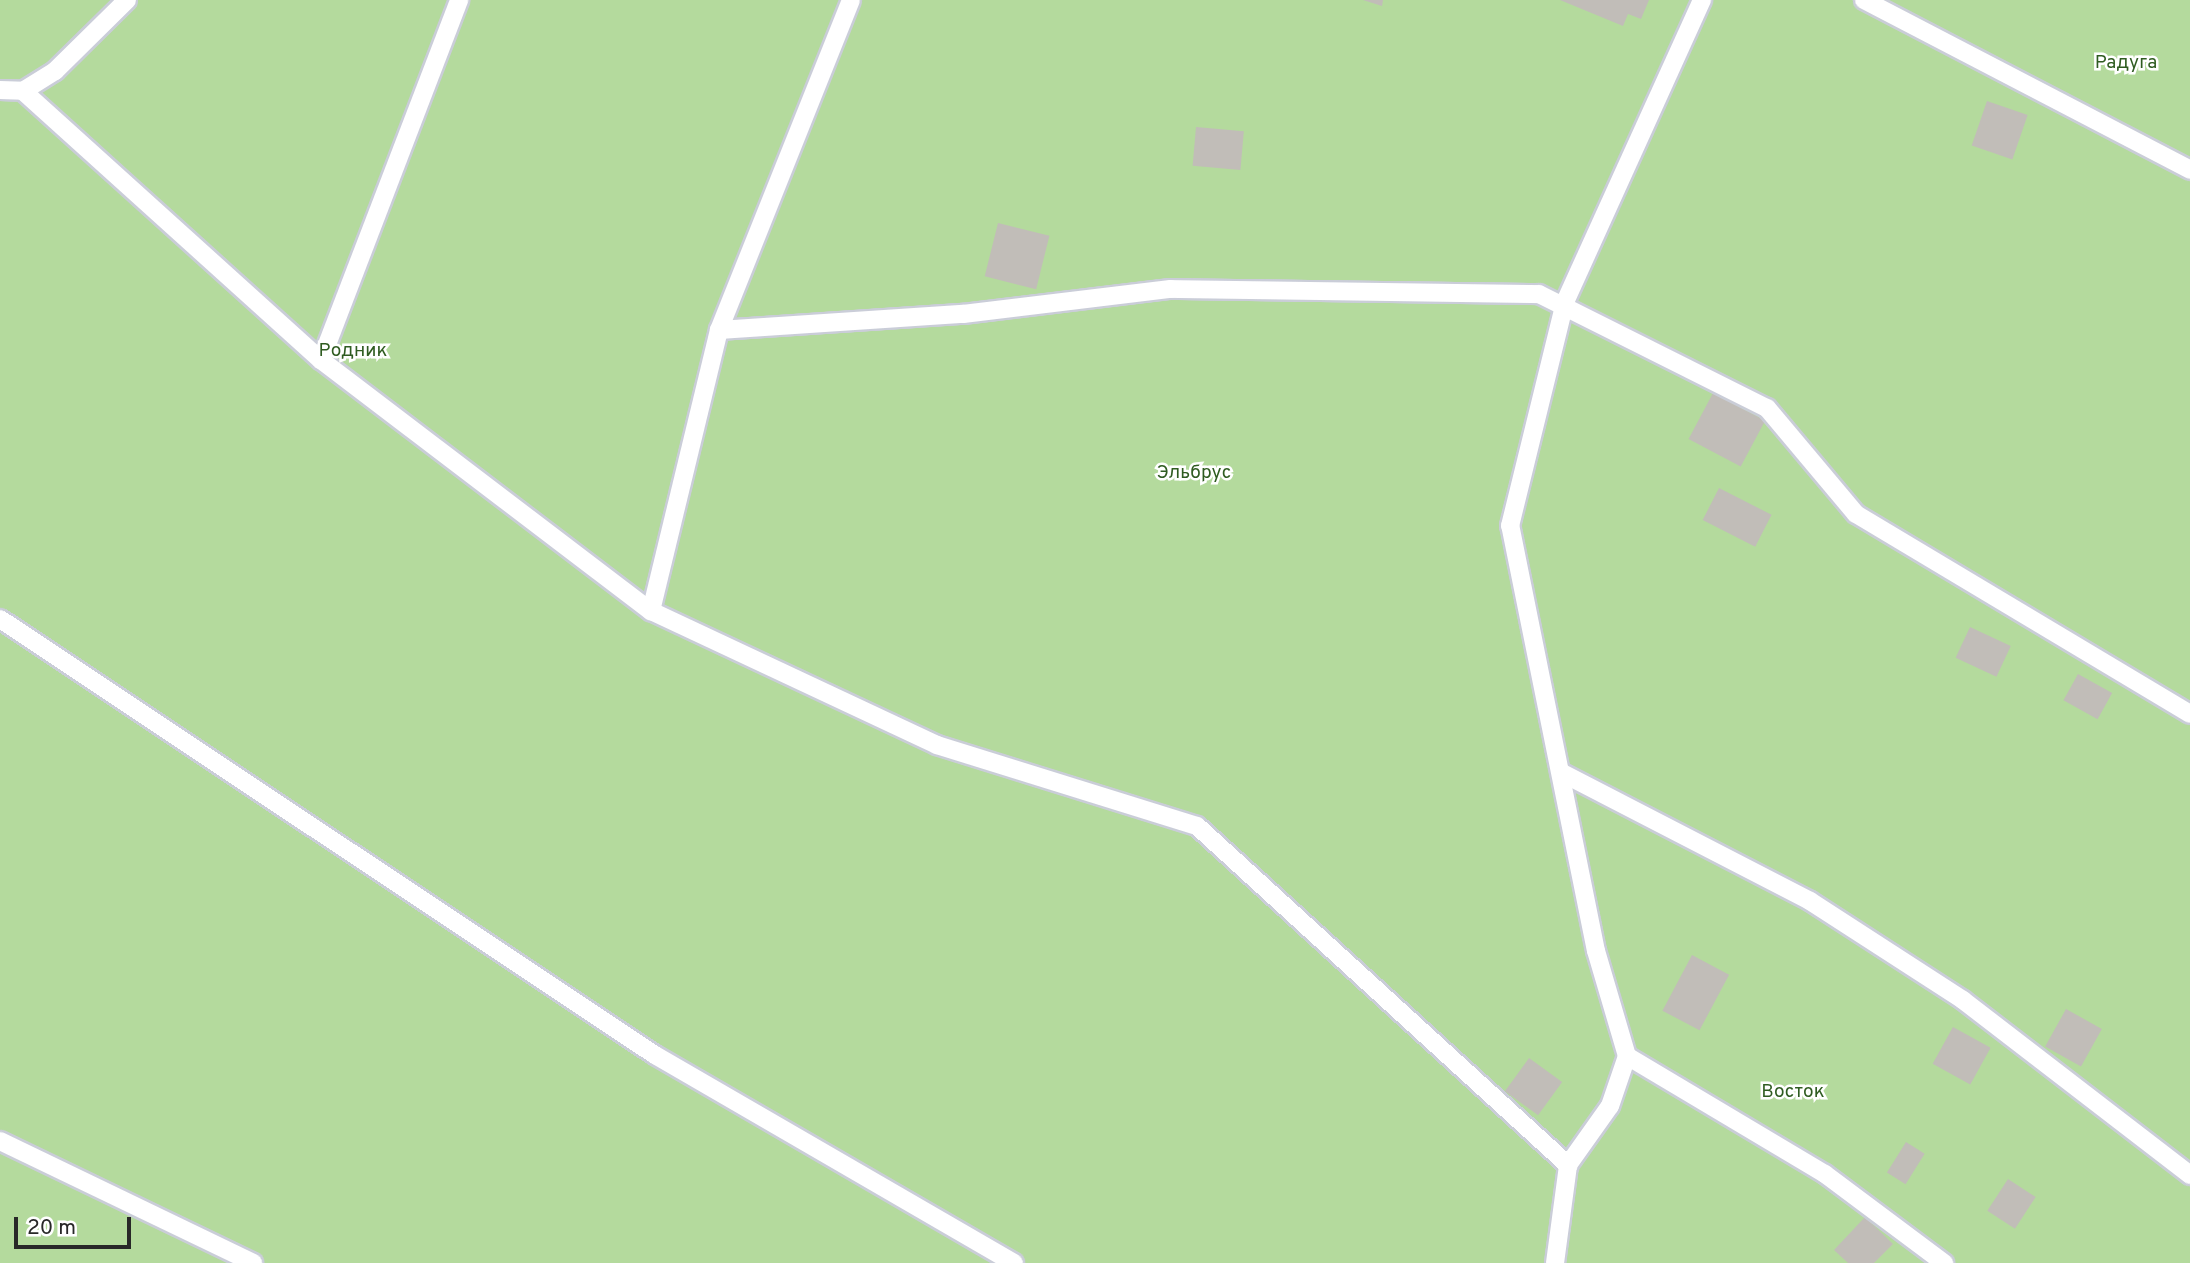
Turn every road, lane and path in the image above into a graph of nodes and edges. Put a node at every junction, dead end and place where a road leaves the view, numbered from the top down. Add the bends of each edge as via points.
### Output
1 (127, 0) edge
2 (459, 0) edge
3 (851, 0) edge
4 (1702, 0) edge
5 (1864, 0) edge
6 (0, 90) edge
7 (23, 91) junction
8 (2190, 170) edge
9 (1565, 303) junction
10 (719, 330) junction
11 (321, 360) junction
12 (651, 611) junction
13 (0, 619) edge
14 (2190, 714) edge
15 (1562, 773) junction
16 (1627, 1056) junction
17 (0, 1141) edge
18 (1568, 1165) junction
19 (2190, 1175) edge
20 (253, 1263) edge
21 (1014, 1263) edge
22 (1555, 1263) edge
23 (1944, 1263) edge

1 - 7 lane via 55,71
2 - 11 lane
3 - 10 lane
4 - 9 lane
5 - 8 lane
6 - 7 lane
7 - 11 lane
9 - 10 lane via 1526,293 1171,289 963,314
9 - 14 lane via 1768,408 1856,514
9 - 15 lane via 1510,526
10 - 12 lane
11 - 12 lane
12 - 18 lane via 937,745 1197,826
13 - 21 lane via 655,1055
15 - 16 lane via 1596,951
15 - 19 lane via 1821,908 1963,1000
16 - 18 lane via 1611,1106
16 - 23 lane via 1825,1174
17 - 20 lane
18 - 22 lane

